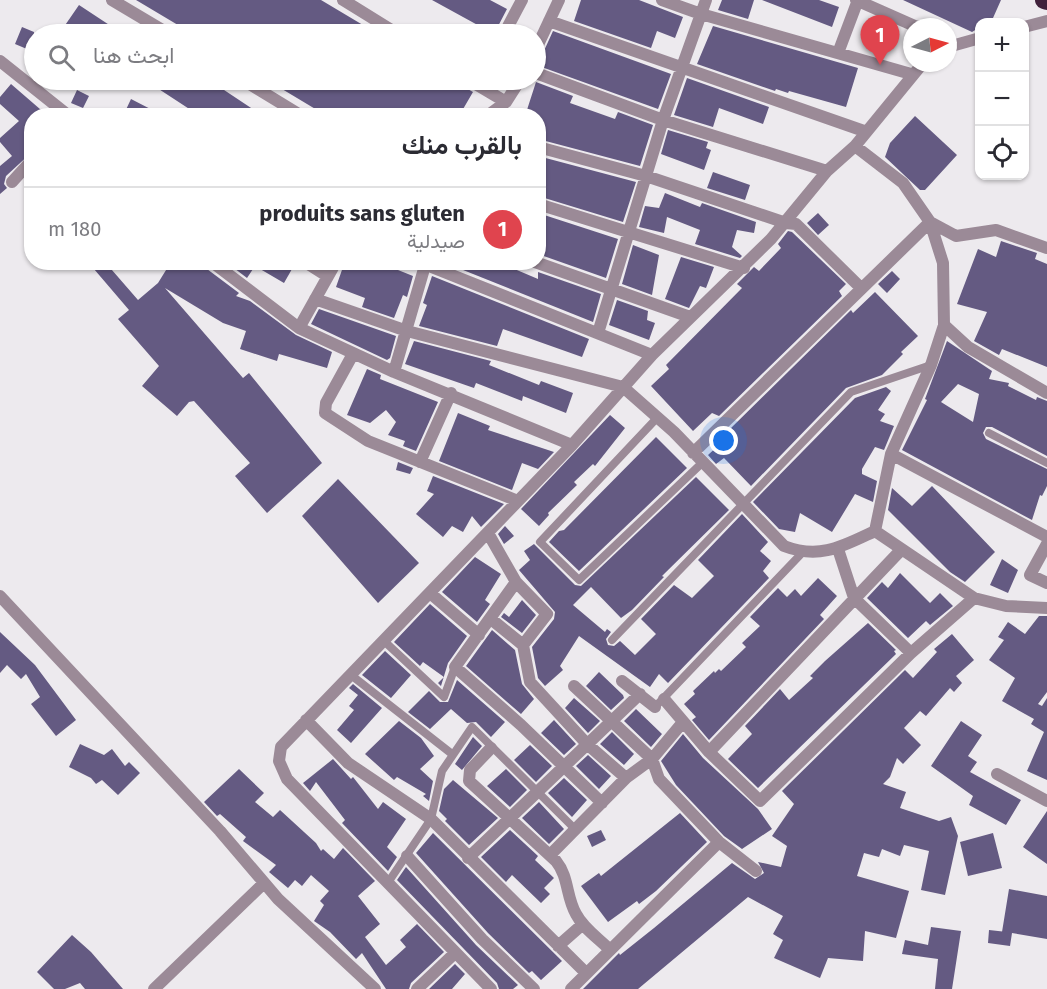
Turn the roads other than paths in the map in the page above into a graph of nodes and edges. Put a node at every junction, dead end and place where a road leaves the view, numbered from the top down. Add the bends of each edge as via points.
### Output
1 (112, 0) edge
2 (343, 0) edge
3 (522, 0) edge
4 (559, 0) edge
5 (662, 0) edge
6 (706, 0) edge
7 (857, 0) edge
8 (701, 14) junction
9 (549, 21) junction
10 (903, 21) edge
11 (1047, 21) edge
12 (152, 24) edge
13 (382, 24) edge
14 (509, 24) edge
15 (1029, 26) edge
16 (546, 27) edge
17 (975, 39) edge
18 (957, 43) edge
19 (838, 53) junction
20 (0, 61) edge
21 (682, 67) junction
22 (911, 74) joint
23 (546, 77) edge
24 (24, 80) edge
25 (36, 90) edge
26 (259, 90) edge
27 (486, 90) edge
28 (514, 90) edge
29 (506, 102) junction
30 (59, 108) edge
31 (289, 108) edge
32 (498, 108) edge
33 (663, 120) junction
34 (864, 131) junction
35 (855, 146) junction
36 (546, 149) edge
37 (24, 169) edge
38 (827, 171) junction
39 (646, 176) junction
40 (12, 182) dead end
41 (546, 207) edge
42 (930, 222) junction
43 (786, 223) junction
44 (628, 233) junction
45 (1047, 248) edge
46 (546, 267) edge
47 (744, 268) junction
48 (223, 270) edge
49 (318, 270) edge
50 (331, 270) edge
51 (421, 270) edge
52 (440, 270) edge
53 (327, 276) junction
54 (861, 288) junction
55 (611, 291) junction
56 (315, 299) junction
57 (690, 317) junction
58 (944, 325) junction
59 (299, 328) junction
60 (407, 331) junction
61 (598, 333) junction
62 (353, 354) junction
63 (652, 354) junction
64 (931, 364) junction
65 (394, 372) junction
66 (622, 387) junction
67 (451, 393) junction
68 (1047, 393) edge
69 (656, 419) junction
70 (989, 433) dead end
71 (572, 445) junction
72 (693, 453) junction
73 (891, 454) junction
74 (420, 462) junction
75 (702, 463) junction
76 (1047, 463) edge
77 (518, 501) junction
78 (743, 504) junction
79 (875, 531) junction
80 (488, 533) junction
81 (1047, 537) edge
82 (1047, 543) edge
83 (838, 549) junction
84 (901, 550) junction
85 (802, 553) junction
86 (516, 582) junction
87 (1047, 583) edge
88 (430, 593) junction
89 (0, 596) edge
90 (854, 598) junction
91 (974, 598) junction
92 (1047, 608) edge
93 (491, 618) junction
94 (479, 635) junction
95 (612, 640) dead end
96 (384, 641) junction
97 (523, 645) junction
98 (911, 653) junction
99 (455, 668) junction
100 (351, 675) junction
101 (622, 681) dead end
102 (574, 687) dead end
103 (639, 694) junction
104 (659, 703) junction
105 (306, 720) junction
106 (610, 722) junction
107 (683, 722) junction
108 (587, 744) junction
109 (491, 748) junction
110 (709, 752) junction
111 (452, 754) junction
112 (652, 759) junction
113 (562, 767) junction
114 (997, 774) dead end
115 (626, 778) junction
116 (536, 791) junction
117 (1047, 801) edge
118 (602, 803) junction
119 (508, 818) junction
120 (431, 819) junction
121 (575, 829) junction
122 (719, 842) junction
123 (550, 855) junction
124 (406, 856) junction
125 (468, 858) junction
126 (756, 871) dead end
127 (264, 883) junction
128 (387, 884) junction
129 (583, 924) junction
130 (558, 946) junction
131 (609, 949) junction
132 (455, 953) junction
133 (585, 972) junction
134 (487, 984) edge
135 (154, 989) edge
136 (375, 989) edge
137 (417, 989) edge
138 (472, 989) edge
139 (534, 989) edge
140 (571, 989) edge

1 - 12 street
2 - 13 street
3 - 14 street
4 - 9 street
5 - 8 street
6 - 8 street
7 - 10 street
7 - 19 street
8 - 19 street
8 - 21 street
9 - 16 street
9 - 21 street
11 - 15 street
17 - 18 street
19 - 22 street
20 - 24 street
21 - 33 street
21 - 34 street
22 - 34 street
23 - 33 street
25 - 30 street
26 - 31 street
27 - 29 street
28 - 29 street
29 - 32 street
33 - 38 street
33 - 39 street
34 - 35 street
35 - 38 street
35 - 42 street via 903,183
36 - 39 street
37 - 40 street
38 - 43 street
39 - 43 street
39 - 44 street
41 - 44 street
42 - 45 street via 956,236 996,230
42 - 54 street
42 - 58 street via 943,263
43 - 47 street
43 - 54 street via 796,224
44 - 47 street
44 - 55 street
46 - 55 street
47 - 57 street
48 - 59 street
49 - 53 street
50 - 53 street
51 - 60 street
52 - 61 street
53 - 56 street
54 - 72 street
55 - 57 street
55 - 61 street
56 - 59 street
56 - 60 street
57 - 63 street
58 - 64 street
58 - 68 street via 968,347
59 - 62 street
60 - 65 street
60 - 66 street
61 - 63 street
62 - 65 street
62 - 74 street via 326,403 325,413 368,441
63 - 66 street
64 - 73 street
64 - 78 lane via 851,392
65 - 67 street
66 - 69 street
66 - 71 street
67 - 71 street
67 - 74 street
69 - 72 street
69 - 75 lane via 540,542 579,580
70 - 76 lane
71 - 77 street
72 - 75 street
73 - 79 street
73 - 81 street
74 - 77 street
75 - 78 street
77 - 80 street
78 - 85 street via 784,546
78 - 95 lane
79 - 83 street
79 - 84 street
80 - 86 street
80 - 88 street
82 - 87 street via 1030,575
83 - 85 street
83 - 90 street
84 - 90 street
84 - 91 street
85 - 104 lane
86 - 93 street
86 - 97 street via 547,614
88 - 94 street
88 - 96 street
89 - 127 street
90 - 98 street
90 - 110 street
91 - 92 street via 1006,606
91 - 98 street
93 - 94 street
93 - 97 street
94 - 99 street
96 - 99 lane via 444,697
96 - 100 street
97 - 108 street via 530,682
98 - 110 street via 760,801
99 - 113 street
100 - 105 street
100 - 111 lane
101 - 103 street
102 - 106 street
103 - 104 street
103 - 106 street
104 - 107 street
105 - 120 street via 348,763
105 - 128 street via 281,747 279,761 283,774
106 - 108 street
106 - 112 street
107 - 110 street
107 - 112 street
108 - 113 street
108 - 115 street
109 - 111 lane via 472,727
109 - 116 lane
109 - 119 street via 470,770 469,781
111 - 120 lane via 442,771
112 - 115 street
112 - 122 street via 659,779
113 - 116 street
113 - 118 street
114 - 117 street
115 - 118 street
116 - 119 street
116 - 121 lane
118 - 121 street
119 - 123 street
119 - 125 street
120 - 124 lane
120 - 125 street
121 - 123 street
122 - 126 street
122 - 131 street
123 - 129 street via 565,875 572,904
124 - 128 lane
124 - 139 street
125 - 130 street
127 - 135 street
127 - 136 street
128 - 132 street
129 - 130 street
129 - 131 street
130 - 133 street
131 - 133 street
132 - 134 street
132 - 137 street
133 - 140 street
134 - 138 street

